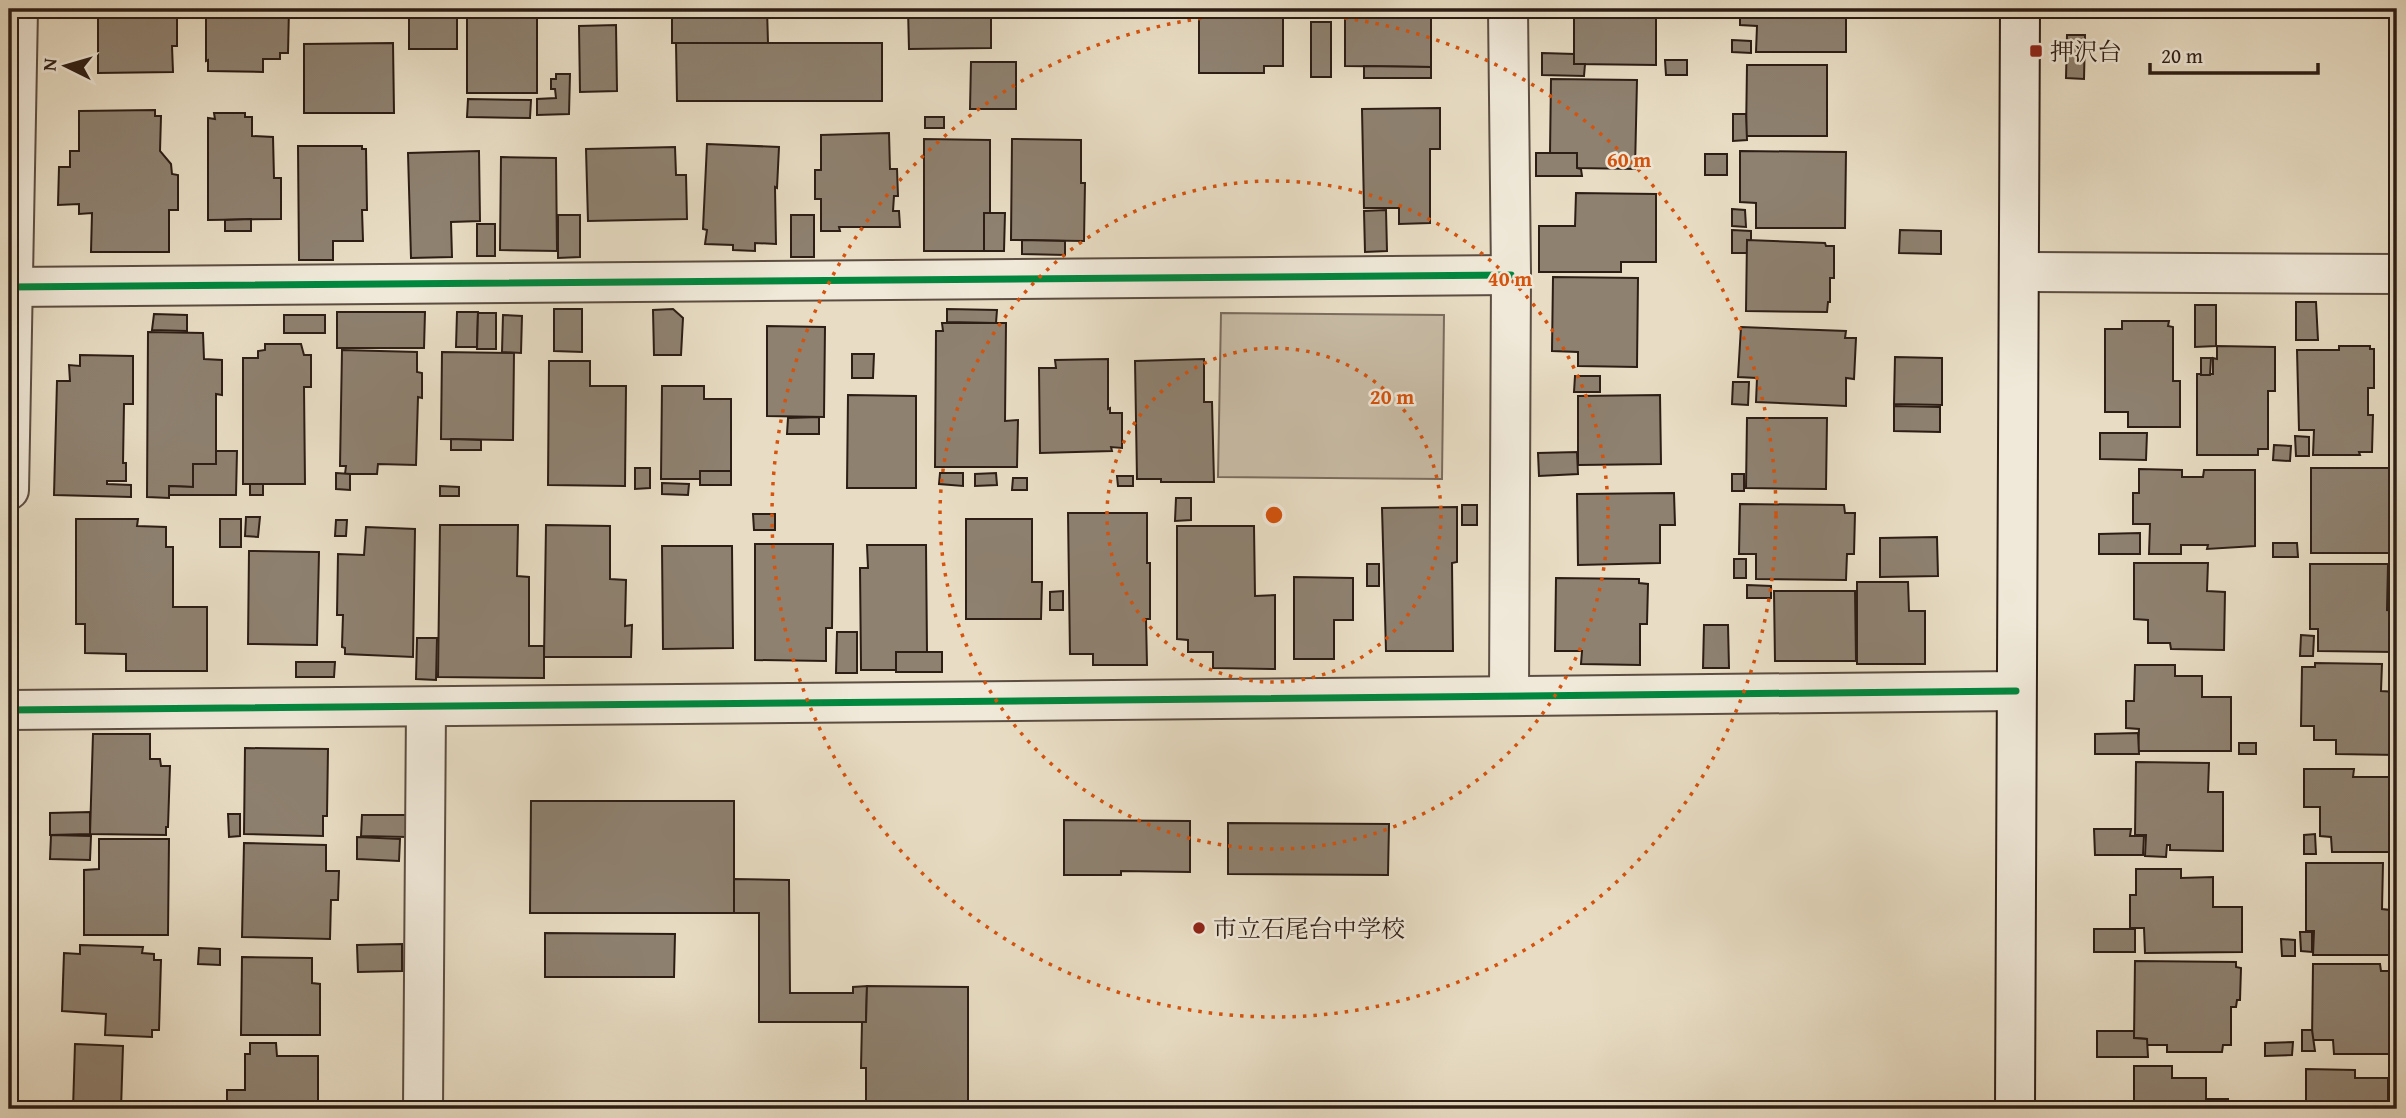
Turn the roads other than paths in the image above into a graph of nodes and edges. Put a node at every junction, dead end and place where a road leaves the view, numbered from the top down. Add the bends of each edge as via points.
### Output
1 (18, 9) edge
2 (1508, 9) edge
3 (2020, 9) edge
4 (2019, 272) junction
5 (2397, 274) edge
6 (1511, 275) junction
7 (11, 287) edge
8 (9, 491) edge
9 (2016, 691) junction
10 (1509, 694) junction
11 (426, 709) junction
12 (9, 710) edge
13 (422, 1109) edge
14 (2015, 1109) edge

1 - 7 street
2 - 6 street
3 - 4 street
4 - 5 street
4 - 9 street
6 - 7 street
6 - 10 street
7 - 8 street
9 - 10 street
9 - 14 street
10 - 11 street
11 - 12 street
11 - 13 street

